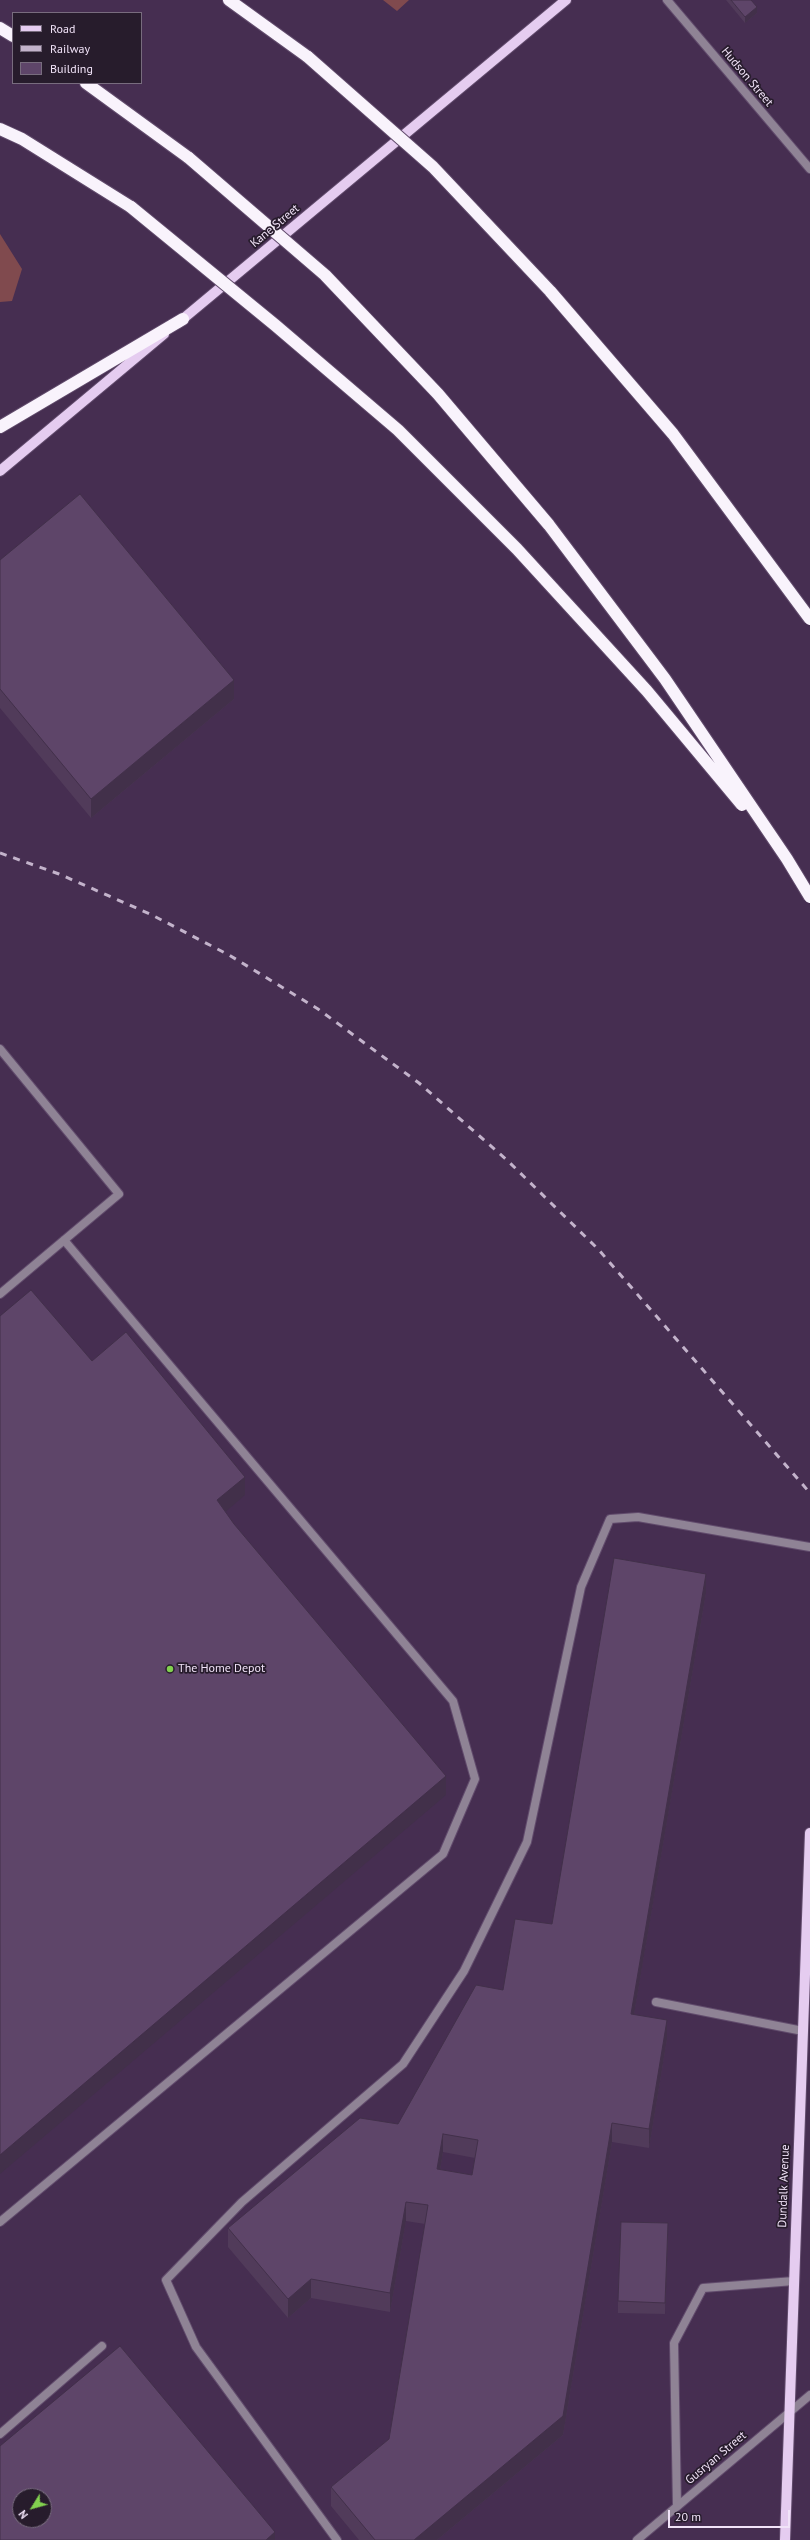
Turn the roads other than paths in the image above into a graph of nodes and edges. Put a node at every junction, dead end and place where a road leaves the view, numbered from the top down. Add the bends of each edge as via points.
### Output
1 (229, 0) edge
2 (566, 0) edge
3 (667, 0) edge
4 (0, 28) edge
5 (12, 35) edge
6 (87, 84) edge
7 (0, 129) edge
8 (810, 169) edge
9 (183, 319) junction
10 (0, 427) edge
11 (0, 472) edge
12 (810, 618) edge
13 (787, 859) junction
14 (810, 897) edge
15 (0, 1049) edge
16 (64, 1240) junction
17 (0, 1294) edge
18 (810, 1547) edge
19 (810, 1833) edge
20 (656, 2002) dead end
21 (803, 2031) junction
22 (0, 2222) edge
23 (794, 2281) junction
24 (102, 2346) dead end
25 (810, 2394) edge
26 (789, 2412) junction
27 (0, 2434) edge
28 (678, 2506) junction
29 (337, 2540) edge
30 (637, 2540) edge
31 (786, 2540) edge

1 - 12 highway, bridge via 308,57 433,167 550,291 673,434
2 - 9 main road, Kane Street
3 - 8 street, Hudson Street
4 - 5 highway
6 - 13 highway, bridge via 189,158 325,275 438,394 549,525 665,680
7 - 13 highway, bridge via 22,139 131,207 398,430 517,549 647,691
9 - 10 highway
9 - 11 main road, Kane Street
13 - 14 highway, bridge
15 - 16 street via 119,1194
16 - 17 street
16 - 22 street via 454,1701 475,1779 443,1854
18 - 29 street via 638,1517 610,1519 581,1587 527,1842 464,1971 403,2064 242,2202 166,2280 196,2348
19 - 21 main road, Dundalk Avenue
20 - 21 street
21 - 23 main road, Dundalk Avenue
23 - 26 main road, Dundalk Avenue
23 - 28 street via 703,2288 674,2343
24 - 27 street
25 - 26 street, Gusryan Street
26 - 28 street, Gusryan Street
26 - 31 main road, Dundalk Avenue
28 - 30 street, Gusryan Street

